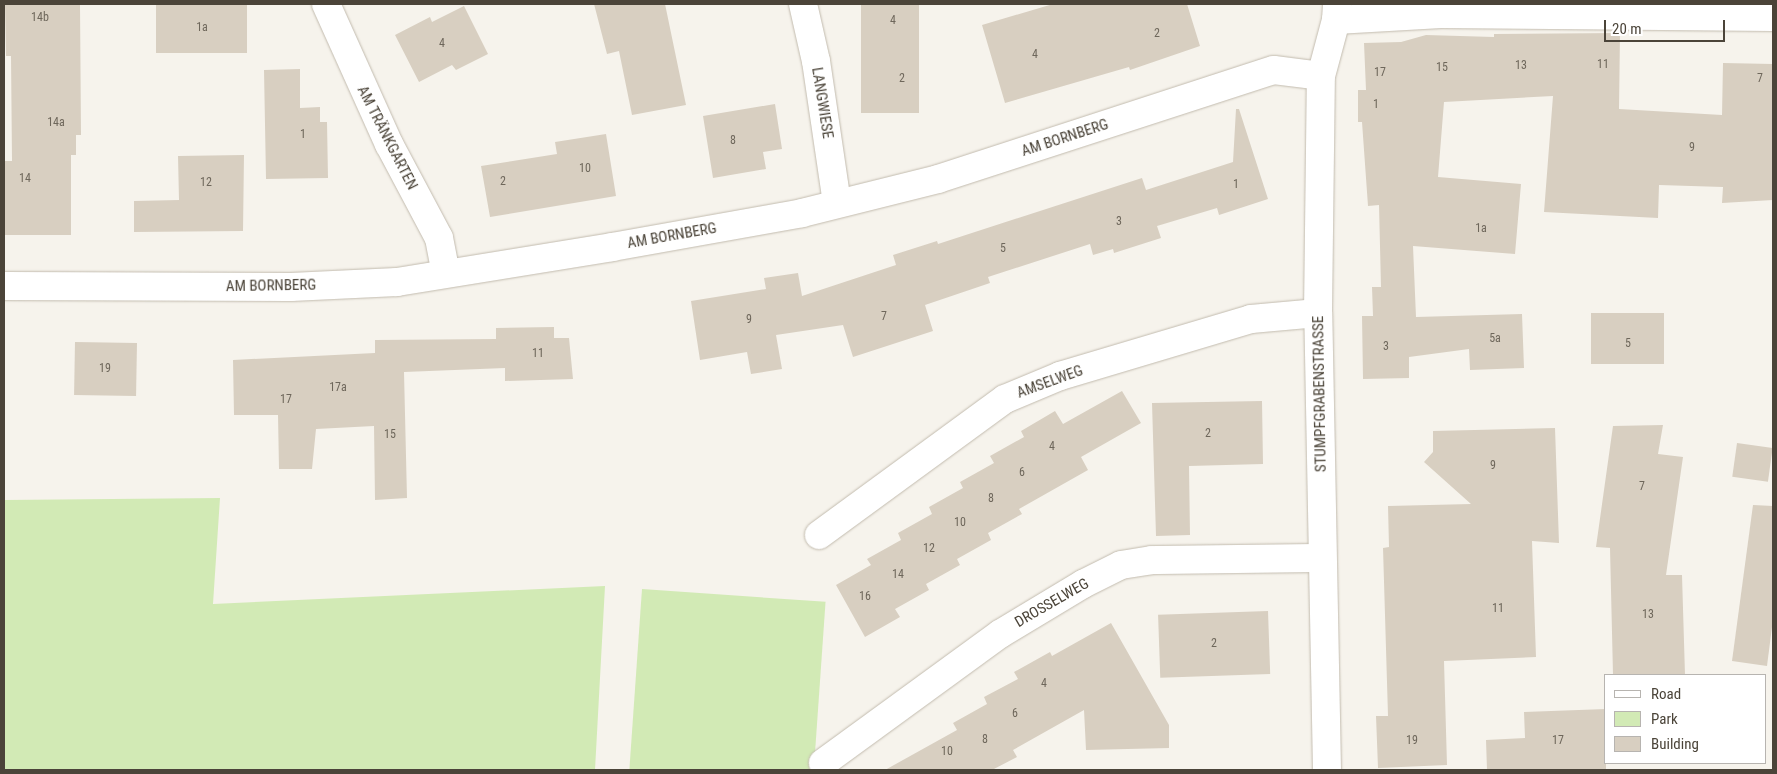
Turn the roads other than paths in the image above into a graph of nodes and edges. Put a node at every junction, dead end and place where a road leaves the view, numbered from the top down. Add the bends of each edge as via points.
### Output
1 (326, 4) edge
2 (803, 4) edge
3 (1337, 12) edge
4 (1773, 17) edge
5 (1321, 76) junction
6 (837, 204) junction
7 (446, 273) junction
8 (4, 286) edge
9 (1318, 313) junction
10 (819, 535) dead end
11 (1322, 558) junction
12 (823, 763) dead end
13 (1327, 770) edge

1 - 7 street, AM TRÄNKGARTEN via 384,135 438,238
2 - 6 street, LANGWIESE via 816,62
3 - 4 street
3 - 5 street, STUMPFGRABENSTRASSE
5 - 6 street, AM BORNBERG via 1274,70 938,179
5 - 9 street, STUMPFGRABENSTRASSE
6 - 7 street, AM BORNBERG via 612,247
7 - 8 street, AM BORNBERG via 397,282 290,287
9 - 10 street, AMSELWEG via 1250,319 1060,376 1005,399
9 - 11 street, STUMPFGRABENSTRASSE
11 - 12 street, DROSSELWEG via 1152,560 1122,566 1083,584 1000,634
11 - 13 street, STUMPFGRABENSTRASSE

